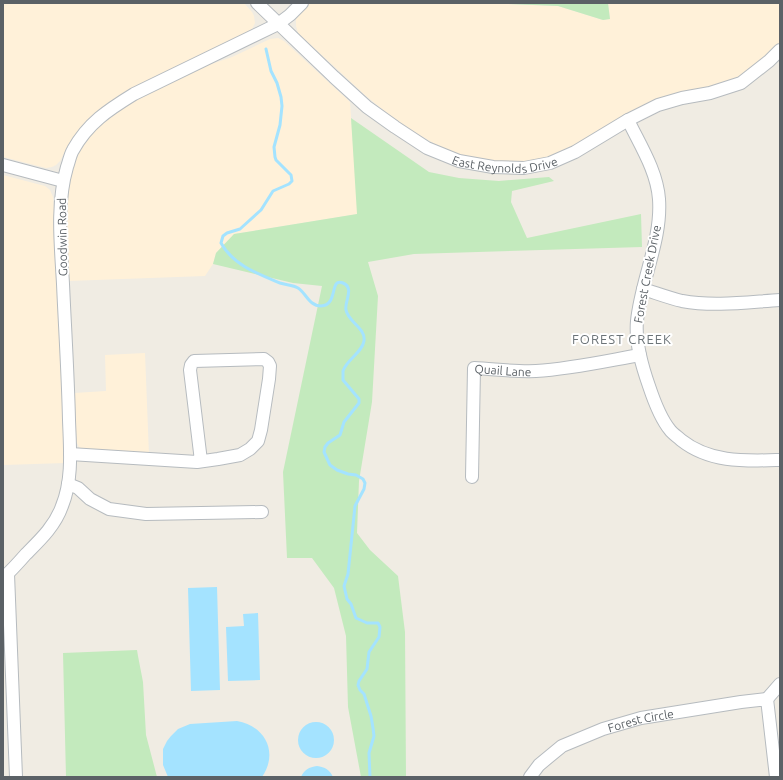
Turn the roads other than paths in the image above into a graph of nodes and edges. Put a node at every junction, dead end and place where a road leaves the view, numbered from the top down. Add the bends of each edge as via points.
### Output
1 (257, 3) edge
2 (302, 3) edge
3 (278, 24) junction
4 (780, 50) edge
5 (628, 120) junction
6 (3, 165) edge
7 (63, 181) junction
8 (643, 289) junction
9 (780, 300) edge
10 (640, 355) junction
11 (70, 454) junction
12 (780, 460) edge
13 (201, 461) junction
14 (472, 477) dead end
15 (68, 484) junction
16 (262, 512) dead end
17 (5, 576) edge
18 (780, 684) edge
19 (767, 699) junction
20 (16, 777) edge
21 (530, 777) edge
22 (776, 777) edge

1 - 3 street, East Reynolds Drive
2 - 3 street, Goodwin Road
3 - 5 street, East Reynolds Drive via 367,107 426,148 459,161 493,167 524,168 550,162 575,152
3 - 7 street, Goodwin Road via 115,105 83,133 72,152
4 - 5 street, East Reynolds Drive via 741,83 658,105
5 - 8 street, Forest Creek Drive via 654,176 659,199 656,237
6 - 7 street
7 - 11 street, Goodwin Road via 60,218
8 - 9 street via 682,301 717,304
8 - 10 street, Forest Creek Drive via 637,321
10 - 12 street, Forest Creek Drive via 655,403 670,430 683,441 698,451 716,457 735,460
10 - 14 street, Quail Lane via 556,369 515,371 474,368
11 - 13 street
11 - 15 street, Goodwin Road
13 - 13 street via 240,455 258,441 270,366 264,359 194,361 191,365
15 - 16 street via 109,509 146,514
15 - 17 street, Goodwin Road via 58,516 45,534
17 - 20 street
18 - 19 street
19 - 21 street, Forest Circle via 641,718 603,729 562,746 539,765
19 - 22 street

